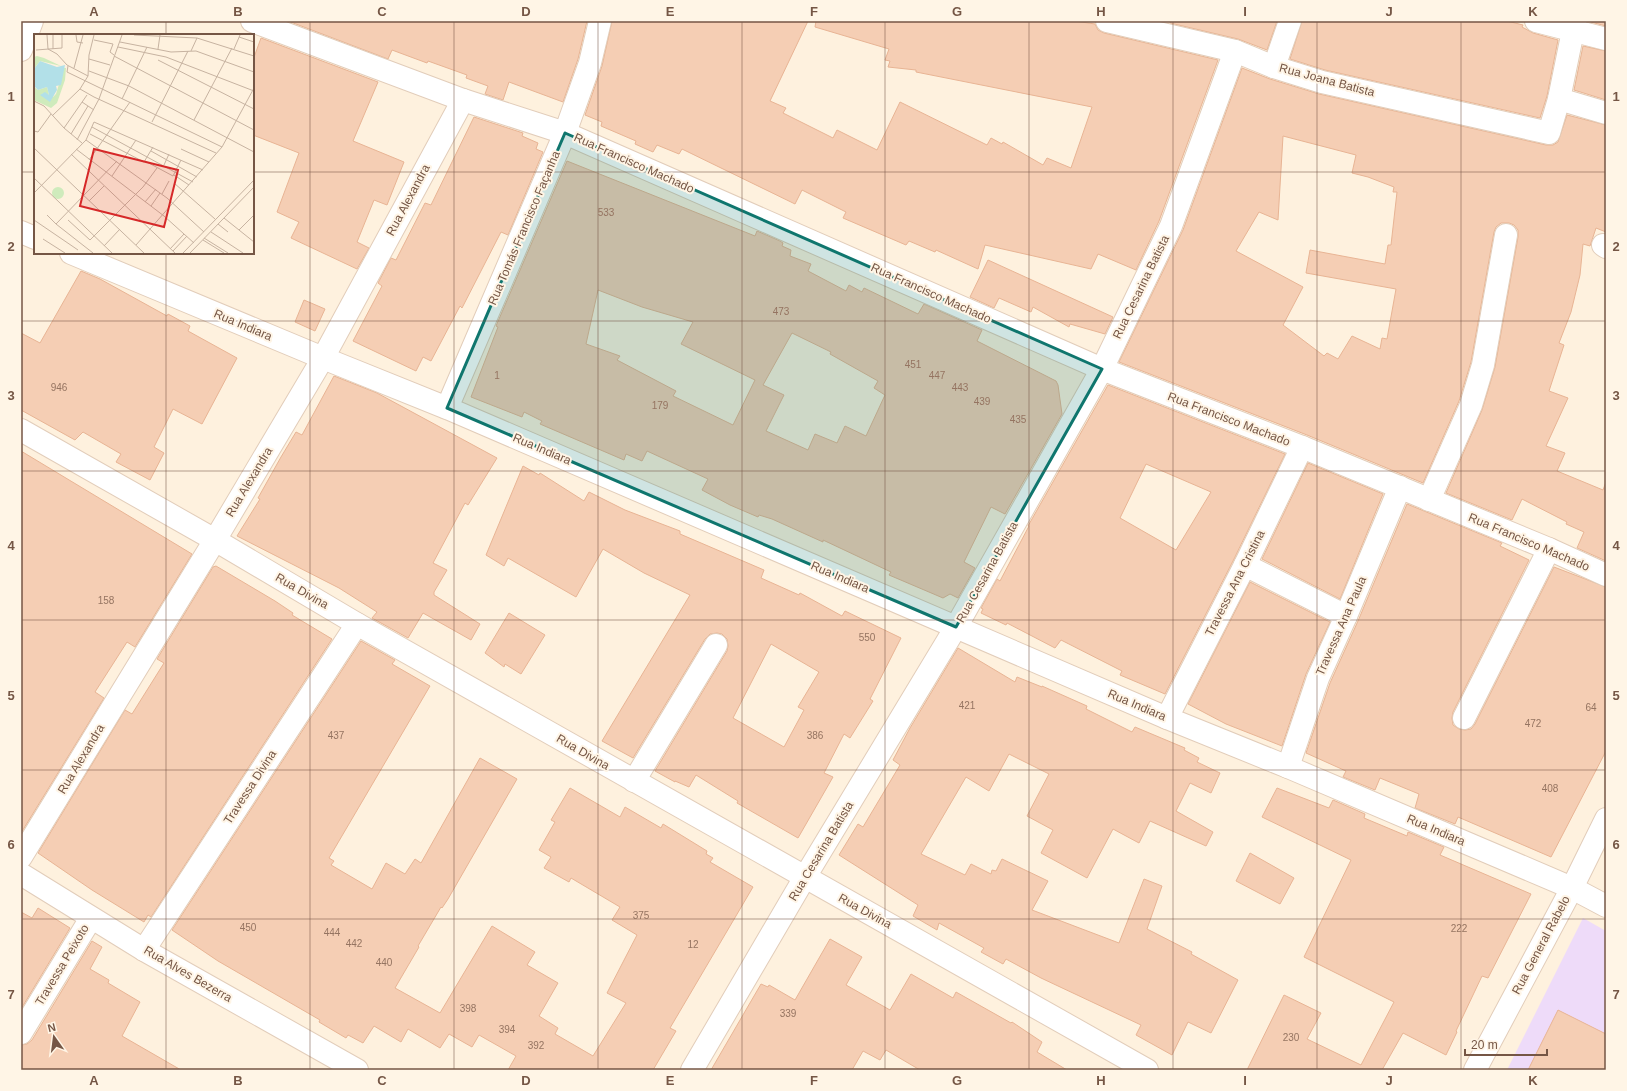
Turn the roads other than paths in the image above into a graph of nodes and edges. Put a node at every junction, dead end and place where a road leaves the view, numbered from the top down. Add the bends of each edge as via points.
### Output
1 (32, 21) edge
2 (252, 21) edge
3 (600, 21) edge
4 (1107, 21) edge
5 (1290, 21) edge
6 (1536, 21) edge
7 (1574, 26) edge
8 (1606, 39) edge
9 (21, 50) edge
10 (1235, 51) junction
11 (1274, 67) junction
12 (1559, 99) junction
13 (463, 100) junction
14 (1606, 113) edge
15 (565, 133) junction
16 (21, 232) edge
17 (1506, 236) dead end
18 (34, 238) edge
19 (73, 254) edge
20 (323, 358) junction
21 (1102, 368) junction
22 (447, 408) junction
23 (21, 430) edge
24 (1302, 447) junction
25 (1400, 487) junction
26 (1429, 500) junction
27 (215, 540) junction
28 (1549, 549) junction
29 (1245, 565) junction
30 (1606, 574) edge
31 (1346, 616) junction
32 (357, 624) junction
33 (956, 627) junction
34 (716, 645) dead end
35 (1166, 718) junction
36 (1464, 718) dead end
37 (1288, 767) junction
38 (634, 781) junction
39 (1606, 818) edge
40 (21, 857) edge
41 (21, 874) edge
42 (805, 877) junction
43 (1572, 888) junction
44 (1606, 906) edge
45 (91, 918) junction
46 (144, 950) junction
47 (21, 1033) edge
48 (357, 1070) edge
49 (692, 1070) edge
50 (1147, 1070) edge
51 (1475, 1070) edge

1 - 9 street
2 - 13 street, Rua Francisco Machado
3 - 15 street, Rua Tomás Francisco Façanha via 590,63
4 - 10 street, Rua Joana Batista
5 - 11 street
6 - 7 street
7 - 8 street
7 - 12 street
10 - 11 street, Rua Joana Batista
10 - 21 street, Rua Cesarina Batista via 1171,226
11 - 12 street, Rua Joana Batista via 1322,82 1549,133
12 - 14 street
13 - 15 street, Rua Francisco Machado
13 - 20 street, Rua Alexandra
15 - 21 street, Rua Francisco Machado
15 - 22 street, Rua Tomás Francisco Façanha
16 - 18 street
17 - 26 street via 1483,364 1471,405
19 - 20 street, Rua Indiara
20 - 22 street, Rua Indiara
20 - 27 street, Rua Alexandra
21 - 24 street, Rua Francisco Machado
21 - 33 street, Rua Cesarina Batista
22 - 33 street, Rua Indiara
23 - 27 street, Rua Divina
24 - 25 street, Rua Francisco Machado
24 - 29 street, Travessa Ana Cristina
25 - 26 street, Rua Francisco Machado
25 - 31 street, Travessa Ana Paula
26 - 28 street, Rua Francisco Machado
27 - 32 street, Rua Divina
27 - 40 street, Rua Alexandra
28 - 30 street, Rua Francisco Machado
28 - 36 street
29 - 31 street
29 - 35 street, Travessa Ana Cristina
31 - 37 street, Travessa Ana Paula via 1318,678
32 - 38 street, Rua Divina
32 - 46 street, Travessa Divina
33 - 35 street, Rua Indiara
33 - 42 street, Rua Cesarina Batista
34 - 38 street
35 - 37 street, Rua Indiara
37 - 43 street, Rua Indiara
38 - 42 street, Rua Divina
39 - 43 street, Rua General Rabelo
41 - 45 street, Rua Alves Bezerra
42 - 49 street, Rua Cesarina Batista
42 - 50 street, Rua Divina
43 - 44 street, Rua Indiara
43 - 51 street, Rua General Rabelo
45 - 46 street, Rua Alves Bezerra
45 - 47 street, Travessa Peixoto
46 - 48 street, Rua Alves Bezerra

